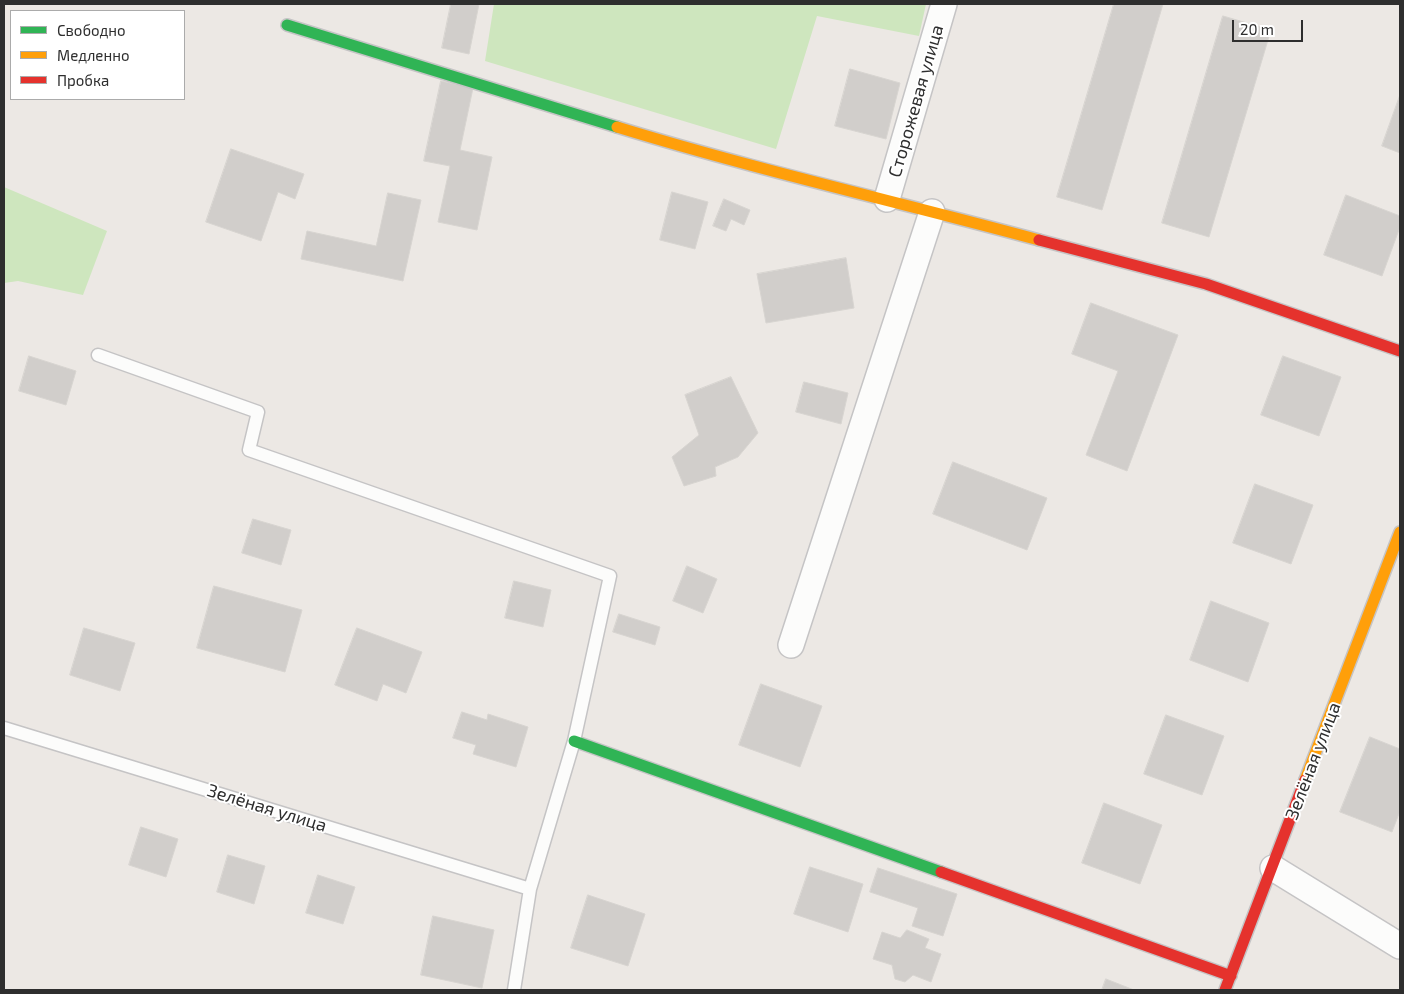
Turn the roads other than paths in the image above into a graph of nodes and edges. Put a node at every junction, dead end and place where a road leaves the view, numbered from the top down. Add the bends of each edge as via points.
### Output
1 (944, 4) edge
2 (287, 25) dead end
3 (887, 199) junction
4 (932, 212) junction
5 (1400, 351) edge
6 (98, 355) dead end
7 (1400, 532) edge
8 (791, 645) dead end
9 (4, 728) edge
10 (574, 741) junction
11 (1273, 868) junction
12 (530, 888) junction
13 (1400, 946) edge
14 (1231, 976) junction
15 (514, 990) edge
16 (1225, 990) edge

1 - 3 street, Сторожевая улица
2 - 3 street via 714,157
3 - 4 street
4 - 5 street via 1206,284
4 - 8 street
6 - 10 lane via 258,412 249,450 610,576
7 - 11 street, Зелёная улица
9 - 12 lane, Зелёная улица
10 - 12 lane
10 - 14 street
11 - 13 street
11 - 14 street, Зелёная улица
12 - 15 lane
14 - 16 street, Зелёная улица

